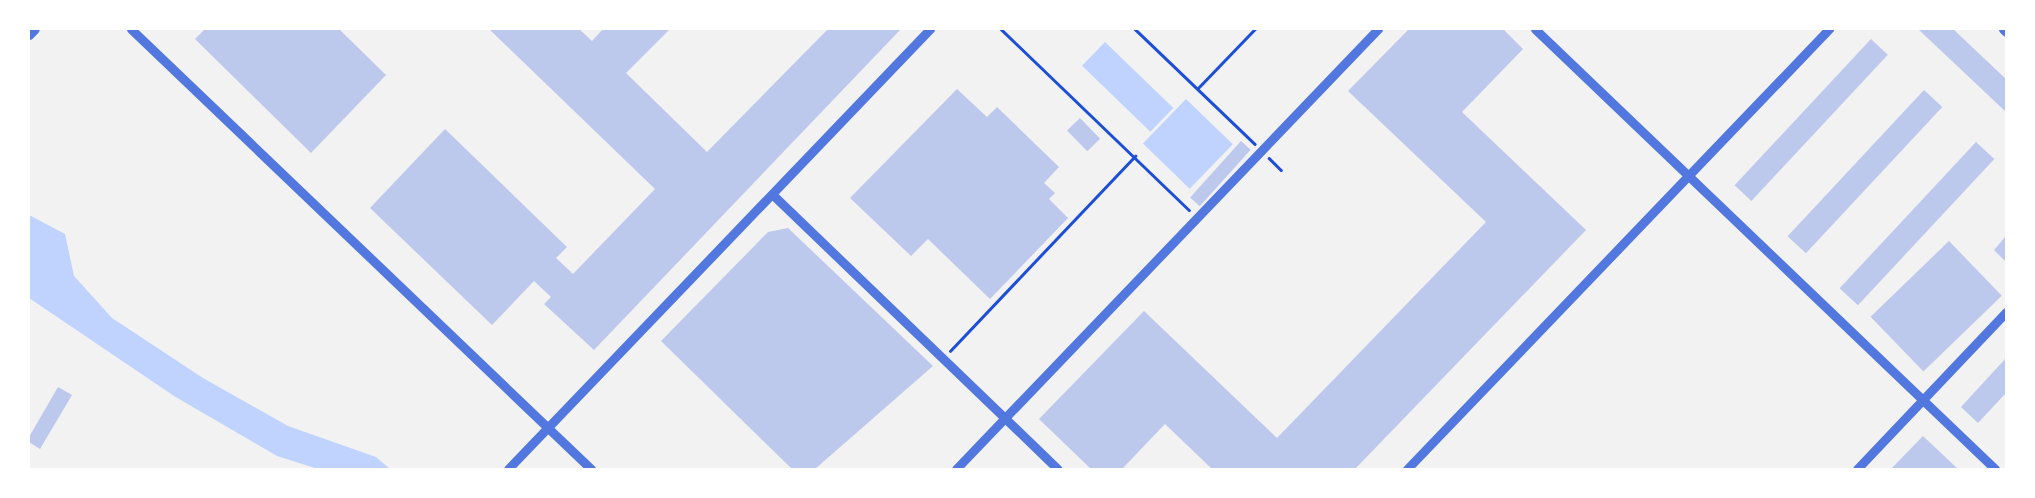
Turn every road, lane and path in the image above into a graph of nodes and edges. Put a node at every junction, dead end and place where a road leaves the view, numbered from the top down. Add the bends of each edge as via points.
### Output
1 (35, 29) edge
2 (132, 29) edge
3 (930, 29) edge
4 (1001, 29) edge
5 (1135, 29) edge
6 (1255, 29) edge
7 (1378, 29) edge
8 (1535, 29) edge
9 (1829, 29) edge
10 (2002, 29) edge
11 (2006, 32) edge
12 (29, 35) edge
13 (1198, 88) junction
14 (1262, 151) junction
15 (1135, 156) junction
16 (1281, 170) dead end
17 (1688, 175) junction
18 (773, 195) junction
19 (1197, 218) junction
20 (2006, 312) edge
21 (942, 359) junction
22 (1923, 400) junction
23 (1005, 419) junction
24 (548, 428) junction
25 (508, 469) edge
26 (591, 469) edge
27 (956, 469) edge
28 (1058, 469) edge
29 (1406, 469) edge
30 (1857, 469) edge
31 (1995, 469) edge

1 - 12 street
2 - 24 street
3 - 18 street
4 - 15 path
5 - 13 path
6 - 13 path
7 - 14 street
8 - 17 street
9 - 17 street
10 - 11 street
13 - 14 path
14 - 16 path
14 - 19 street
15 - 19 path
15 - 21 path
17 - 22 street
17 - 29 street
18 - 21 street
18 - 24 street
19 - 23 street
20 - 22 street
21 - 23 street
22 - 30 street
22 - 31 street
23 - 27 street
23 - 28 street
24 - 25 street
24 - 26 street

